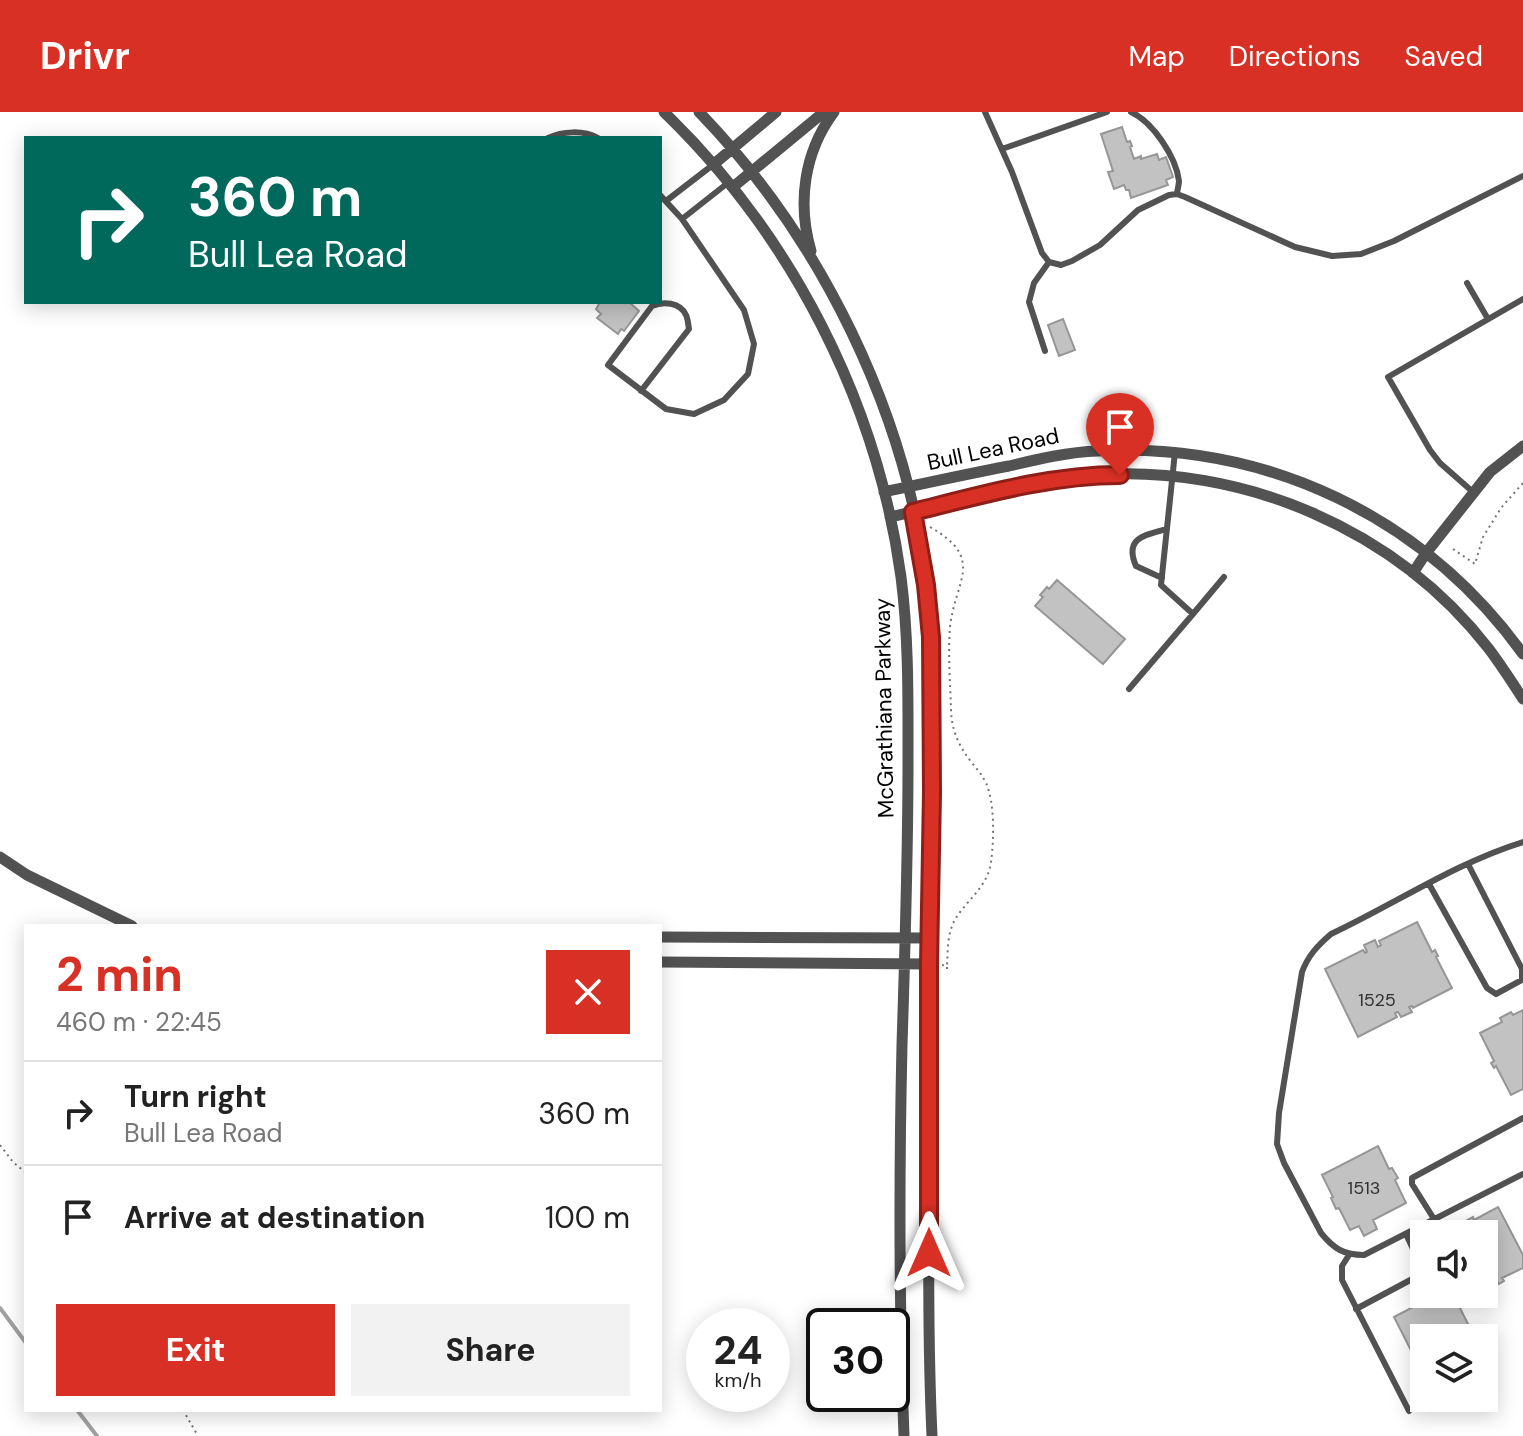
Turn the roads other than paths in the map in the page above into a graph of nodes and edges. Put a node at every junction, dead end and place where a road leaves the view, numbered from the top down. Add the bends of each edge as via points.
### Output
1 (664, 112) edge
2 (699, 112) edge
3 (776, 112) edge
4 (824, 112) edge
5 (834, 112) edge
6 (985, 112) edge
7 (1107, 112) edge
8 (1131, 112) edge
9 (552, 136) edge
10 (594, 136) edge
11 (732, 149) junction
12 (1002, 149) junction
13 (714, 164) junction
14 (751, 172) junction
15 (1523, 176) edge
16 (731, 185) junction
17 (1177, 194) junction
18 (663, 198) edge
19 (682, 219) junction
20 (1049, 262) junction
21 (814, 263) junction
22 (1467, 283) dead end
23 (1523, 299) edge
24 (662, 302) edge
25 (656, 304) edge
26 (1488, 319) junction
27 (1045, 351) dead end
28 (641, 391) junction
29 (1523, 446) edge
30 (1175, 452) junction
31 (1173, 476) junction
32 (907, 487) junction
33 (884, 492) junction
34 (1474, 493) junction
35 (913, 512) junction
36 (890, 517) junction
37 (1167, 529) junction
38 (1426, 553) junction
39 (1413, 573) junction
40 (1224, 577) dead end
41 (1162, 578) junction
42 (1193, 614) junction
43 (1523, 654) edge
44 (1129, 689) dead end
45 (1523, 699) edge
46 (1523, 842) edge
47 (0, 857) edge
48 (1468, 864) junction
49 (1429, 884) junction
50 (128, 924) edge
51 (662, 937) edge
52 (906, 938) junction
53 (930, 938) junction
54 (662, 962) edge
55 (905, 963) junction
56 (929, 964) junction
57 (1523, 1118) edge
58 (1521, 1175) edge
59 (1523, 1184) edge
60 (1434, 1219) junction
61 (1406, 1234) junction
62 (1349, 1255) junction
63 (1356, 1309) junction
64 (1409, 1411) dead end
65 (904, 1436) edge
66 (932, 1436) edge

1 - 13 street, McGrathiana Parkway
2 - 11 street, McGrathiana Parkway
3 - 11 street
4 - 14 street
5 - 21 street via 812,153 804,190
6 - 12 lane
7 - 12 lane
8 - 17 lane via 1154,129 1171,158
9 - 10 lane
11 - 13 street
11 - 14 street, McGrathiana Parkway
12 - 20 lane
13 - 16 street, McGrathiana Parkway
13 - 18 lane
14 - 16 street
14 - 21 street, McGrathiana Parkway
15 - 17 lane via 1394,241 1361,254 1332,256 1295,247
16 - 19 lane
16 - 33 street, McGrathiana Parkway via 787,264 825,332 864,426
17 - 20 lane via 1138,210 1100,245 1072,261
18 - 19 lane
19 - 28 lane via 744,310 754,344 748,374 724,400 694,414 666,409
20 - 27 lane via 1034,283 1029,302
21 - 32 street, McGrathiana Parkway via 869,372
22 - 26 lane
23 - 26 lane
24 - 28 lane via 676,304 686,314 689,329
25 - 28 lane via 608,365
26 - 34 lane via 1388,377 1430,450
29 - 34 street via 1490,472
30 - 31 lane
30 - 32 street, Bull Lea Road via 1063,454
30 - 38 street, Bull Lea Road via 1293,478 1363,511
31 - 35 street, Bull Lea Road via 1066,478
31 - 37 lane
31 - 39 street, Bull Lea Road via 1245,489 1320,515
32 - 33 street, Bull Lea Road
32 - 35 street, McGrathiana Parkway
33 - 36 street, McGrathiana Parkway
34 - 38 street
35 - 36 street, Bull Lea Road
35 - 53 street, McGrathiana Parkway via 931,637
36 - 52 street, McGrathiana Parkway via 908,664
37 - 41 lane
37 - 41 lane via 1144,535 1134,543 1131,555 1136,566
38 - 39 street
38 - 43 street, Bull Lea Road via 1467,588
39 - 45 street, Bull Lea Road via 1488,647
40 - 42 lane
41 - 42 lane via 1163,589
42 - 44 lane
46 - 48 lane
47 - 50 street
48 - 49 lane
48 - 49 lane via 1522,969 1522,980 1496,994 1487,988
49 - 62 lane via 1331,934 1316,946 1302,972 1277,1144 1321,1233
51 - 52 street
52 - 53 street
52 - 55 street, McGrathiana Parkway
53 - 56 street, McGrathiana Parkway
54 - 55 street
55 - 56 street
55 - 65 street, McGrathiana Parkway
56 - 66 street, McGrathiana Parkway
57 - 60 lane via 1412,1178
58 - 59 lane
58 - 60 lane
60 - 61 lane
61 - 62 lane via 1364,1255
61 - 63 lane via 1420,1272
62 - 63 lane via 1342,1280
63 - 64 lane

